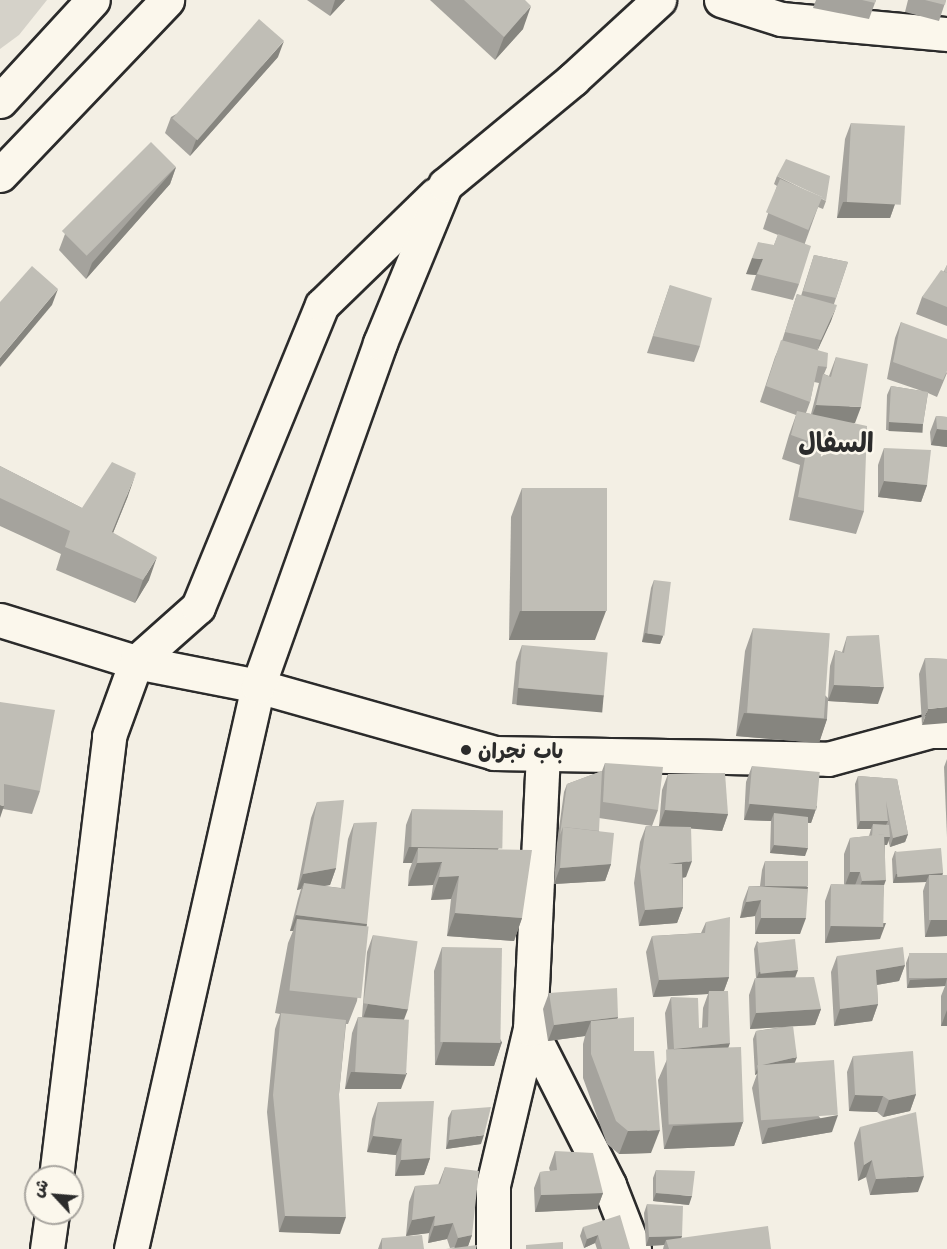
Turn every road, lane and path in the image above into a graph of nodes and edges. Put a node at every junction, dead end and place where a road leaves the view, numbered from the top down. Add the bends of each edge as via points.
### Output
1 (93, 0) edge
2 (167, 0) edge
3 (659, 0) edge
4 (721, 0) edge
5 (947, 34) edge
6 (0, 101) edge
7 (0, 176) edge
8 (445, 185) junction
9 (0, 620) edge
10 (136, 662) junction
11 (258, 686) junction
12 (947, 731) edge
13 (543, 756) junction
14 (530, 1029) junction
15 (57, 1165) edge
16 (50, 1225) edge
17 (47, 1249) edge
18 (131, 1249) edge
19 (493, 1249) edge
20 (634, 1249) edge

1 - 6 street
2 - 7 street
3 - 8 street via 573,79
4 - 5 street via 781,19
8 - 10 street via 322,305 198,607
8 - 11 street via 380,343
9 - 10 street
10 - 11 street
10 - 15 street via 109,736
11 - 13 street via 494,753
11 - 18 street
12 - 13 street via 931,731 828,759
13 - 14 street
14 - 19 street via 493,1185
14 - 20 street via 609,1185
16 - 17 street

